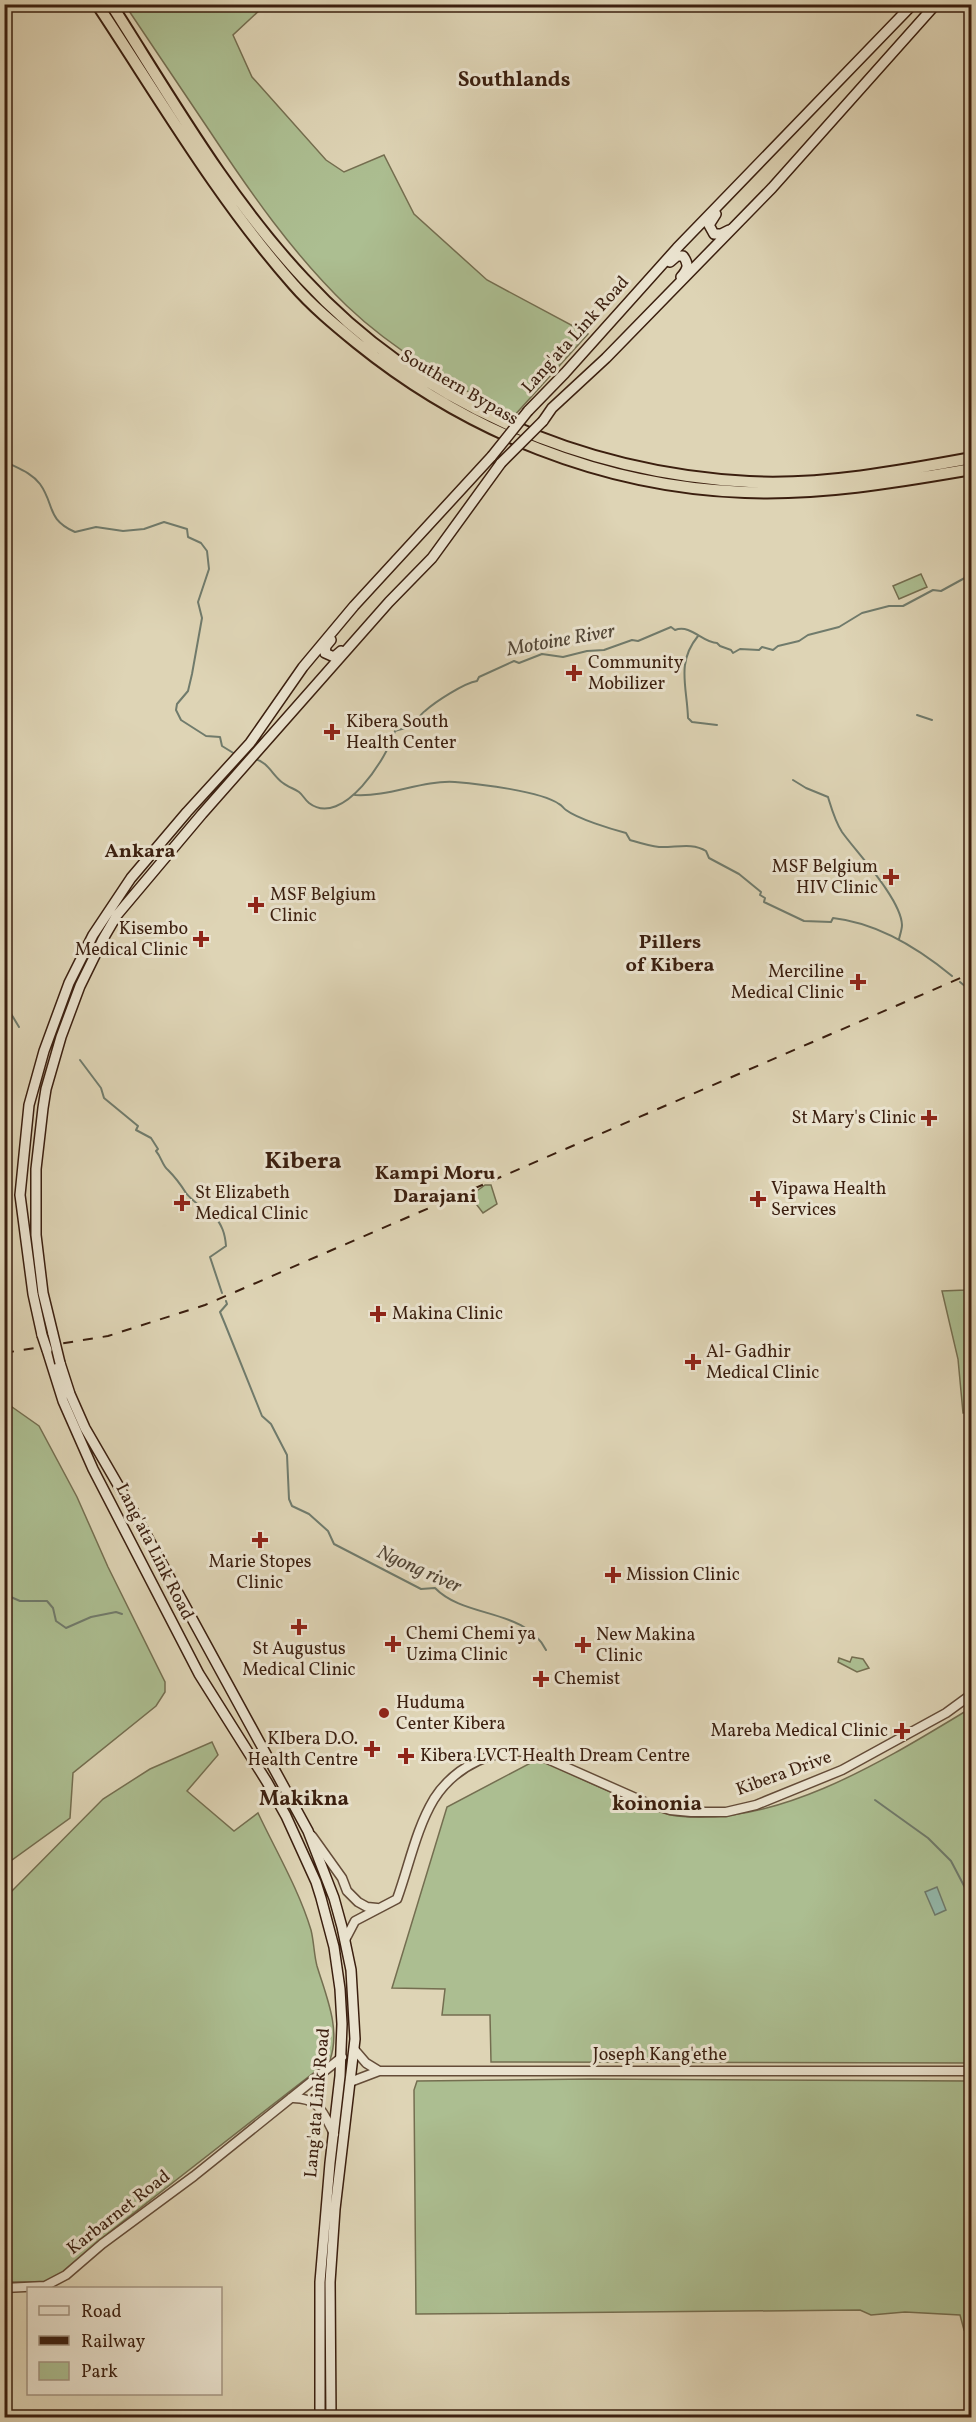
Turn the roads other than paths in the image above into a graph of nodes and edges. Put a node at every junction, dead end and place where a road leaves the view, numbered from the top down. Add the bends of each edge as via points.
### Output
1 (97, 4) edge
2 (111, 4) edge
3 (913, 4) edge
4 (936, 4) edge
5 (729, 195) junction
6 (738, 223) junction
7 (644, 285) junction
8 (661, 302) junction
9 (972, 458) edge
10 (972, 469) edge
11 (390, 602) junction
12 (354, 606) junction
13 (47, 1335) junction
14 (55, 1363) junction
15 (161, 1561) junction
16 (143, 1567) junction
17 (184, 1603) junction
18 (166, 1612) junction
19 (972, 1694) edge
20 (308, 1831) junction
21 (377, 1908) junction
22 (345, 1940) junction
23 (353, 2053) junction
24 (342, 2057) junction
25 (379, 2071) junction
26 (972, 2071) edge
27 (350, 2082) junction
28 (290, 2098) junction
29 (334, 2133) junction
30 (344, 2143) junction
31 (4, 2288) edge
32 (320, 2418) edge
33 (331, 2418) edge

1 - 10 highway, Southern Bypass via 202,166 295,287 391,370 485,426 533,448 606,473 674,486 744,492 814,491 874,486
2 - 9 highway, Southern Bypass via 231,190 304,280 367,339 470,406 532,435 609,461 656,472 751,483 853,477
3 - 5 main road, Lang'ata Link Road
4 - 6 main road, Lang'ata Link Road
5 - 6 main road via 709,225 714,234 721,234
5 - 7 main road, Lang'ata Link Road
6 - 8 main road, Lang'ata Link Road
7 - 8 main road via 676,256 683,256 688,265 686,271
7 - 12 main road, Lang'ata Link Road, bridge
8 - 11 main road, Lang'ata Link Road, bridge via 501,463 432,558
11 - 12 main road via 334,657 328,656 326,646
11 - 13 main road, Lang'ata Link Road via 117,915 85,975 53,1059 36,1169 36,1234
12 - 13 main road, Lang'ata Link Road via 303,667 250,743 131,878 93,935 69,983 34,1083 20,1195 33,1294
13 - 14 main road, Lang'ata Link Road, bridge
13 - 14 main road, Lang'ata Link Road, bridge via 47,1350
14 - 15 main road, Lang'ata Link Road via 85,1428
14 - 16 main road, Lang'ata Link Road via 75,1433
15 - 16 main road via 156,1571
15 - 17 main road, Lang'ata Link Road
16 - 18 main road, Lang'ata Link Road
17 - 18 main road via 170,1602
17 - 20 main road, Lang'ata Link Road
18 - 24 main road, Lang'ata Link Road via 199,1674 272,1790 316,1882 334,1947
19 - 21 street, Kibera Drive via 946,1713 842,1770 756,1805 726,1812 670,1810 534,1753 496,1753 456,1775 435,1797 397,1899
20 - 21 street via 347,1891 358,1902
20 - 22 main road, Lang'ata Link Road via 334,1898
21 - 22 street via 355,1921
22 - 23 main road, Lang'ata Link Road via 354,2009
23 - 24 main road
23 - 25 street
23 - 27 main road, Lang'ata Link Road
24 - 28 street, Karbarnet Road
24 - 29 main road, Lang'ata Link Road
25 - 26 street, Joseph Kang'ethe
25 - 27 street, Joseph Kang'ethe
27 - 30 main road, Lang'ata Link Road
28 - 29 street via 301,2098 322,2108
28 - 31 street, Karbarnet Road via 66,2275 45,2286
29 - 30 street
29 - 32 main road, Lang'ata Link Road via 320,2282
30 - 33 main road, Lang'ata Link Road via 330,2282

